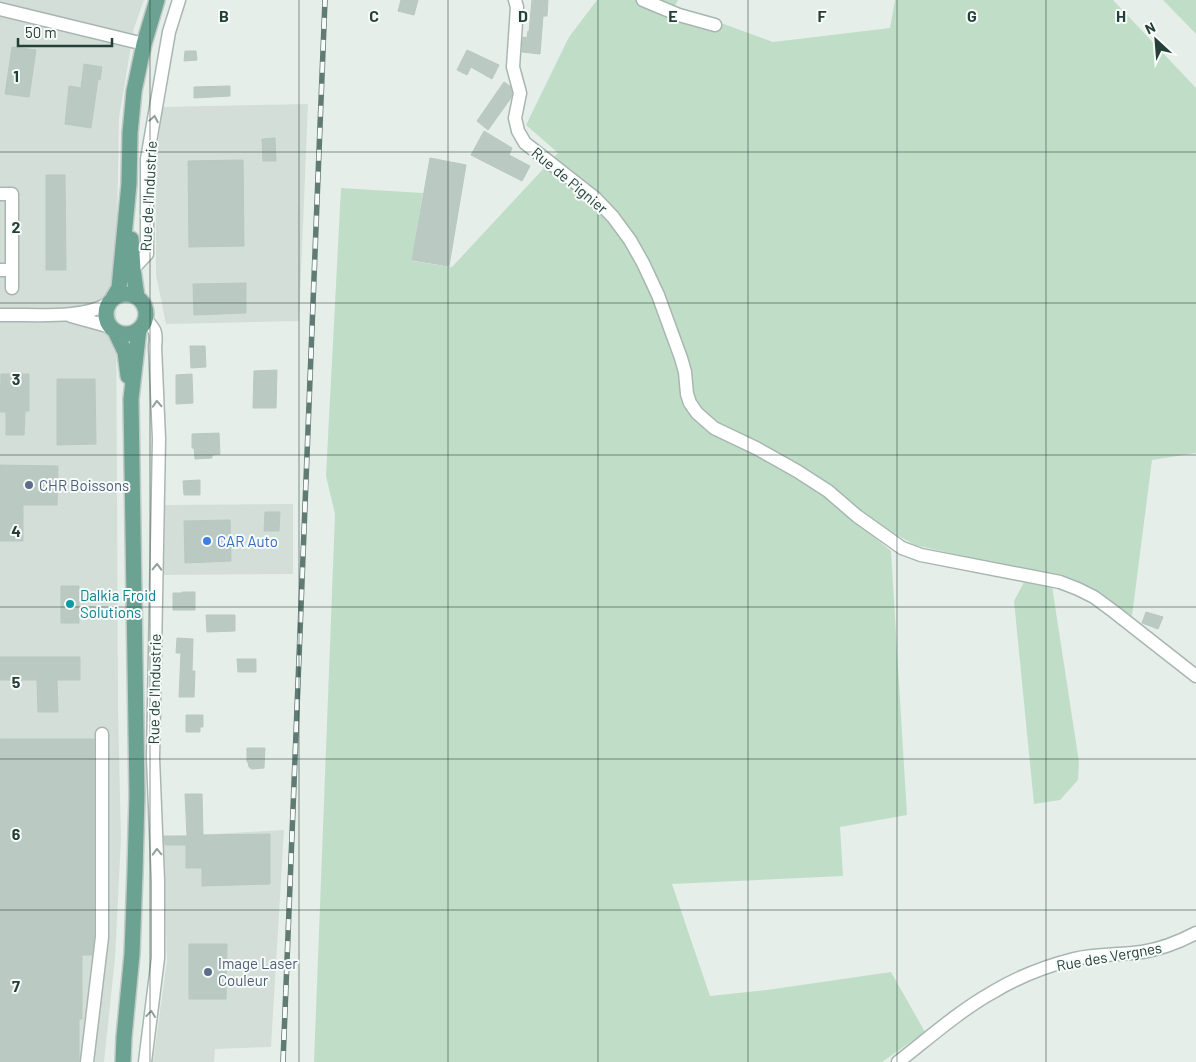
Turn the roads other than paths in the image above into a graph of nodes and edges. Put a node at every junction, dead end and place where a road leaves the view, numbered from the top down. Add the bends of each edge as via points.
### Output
1 (157, 0) edge
2 (179, 0) edge
3 (514, 0) edge
4 (644, 0) edge
5 (0, 9) edge
6 (715, 25) dead end
7 (144, 44) junction
8 (129, 184) junction
9 (0, 194) edge
10 (6, 270) edge
11 (133, 270) junction
12 (12, 288) dead end
13 (137, 297) junction
14 (111, 300) junction
15 (0, 314) edge
16 (63, 314) junction
17 (142, 324) junction
18 (113, 329) junction
19 (132, 399) junction
20 (1196, 676) edge
21 (102, 734) dead end
22 (1196, 934) edge
23 (87, 1062) edge
24 (121, 1062) edge
25 (145, 1062) edge
26 (898, 1062) edge

1 - 7 main road, Rue de l'Industrie
11 -> 2 street, Rue de l'Industrie via 148,254 147,159 169,32
3 - 20 street, Rue de Pignier via 517,8 513,67 520,93 515,118 518,131 525,143 595,198 630,240 658,295 683,365 690,403 697,413 714,428 797,470 902,548 921,555 1060,582 1078,589 1113,611
4 - 6 street via 679,15
5 - 7 street
7 - 8 main road, Rue de l'Industrie via 134,90
8 - 11 main road, Rue de l'Industrie
8 - 14 main road, Rue de l'Industrie via 119,288
9 - 10 street via 12,194
10 - 12 street
11 - 13 main road, Rue de l'Industrie
13 - 14 main road via 126,294
13 - 17 main road via 145,307
14 - 16 street via 92,311
14 - 18 main road via 106,315
15 - 16 street
16 - 18 street
17 - 18 main road via 128,334
17 - 19 main road, Rue de l'Industrie
25 -> 17 street, Rue de l'Industrie via 158,958 153,758 159,439 156,335 154,329
18 - 19 main road, Rue de l'Industrie via 125,352
19 - 24 main road, Rue de l'Industrie via 135,872 132,954
21 - 23 street via 102,937
22 - 26 street, Rue des Vergnes via 1143,952 1076,959 1032,972 968,1008

